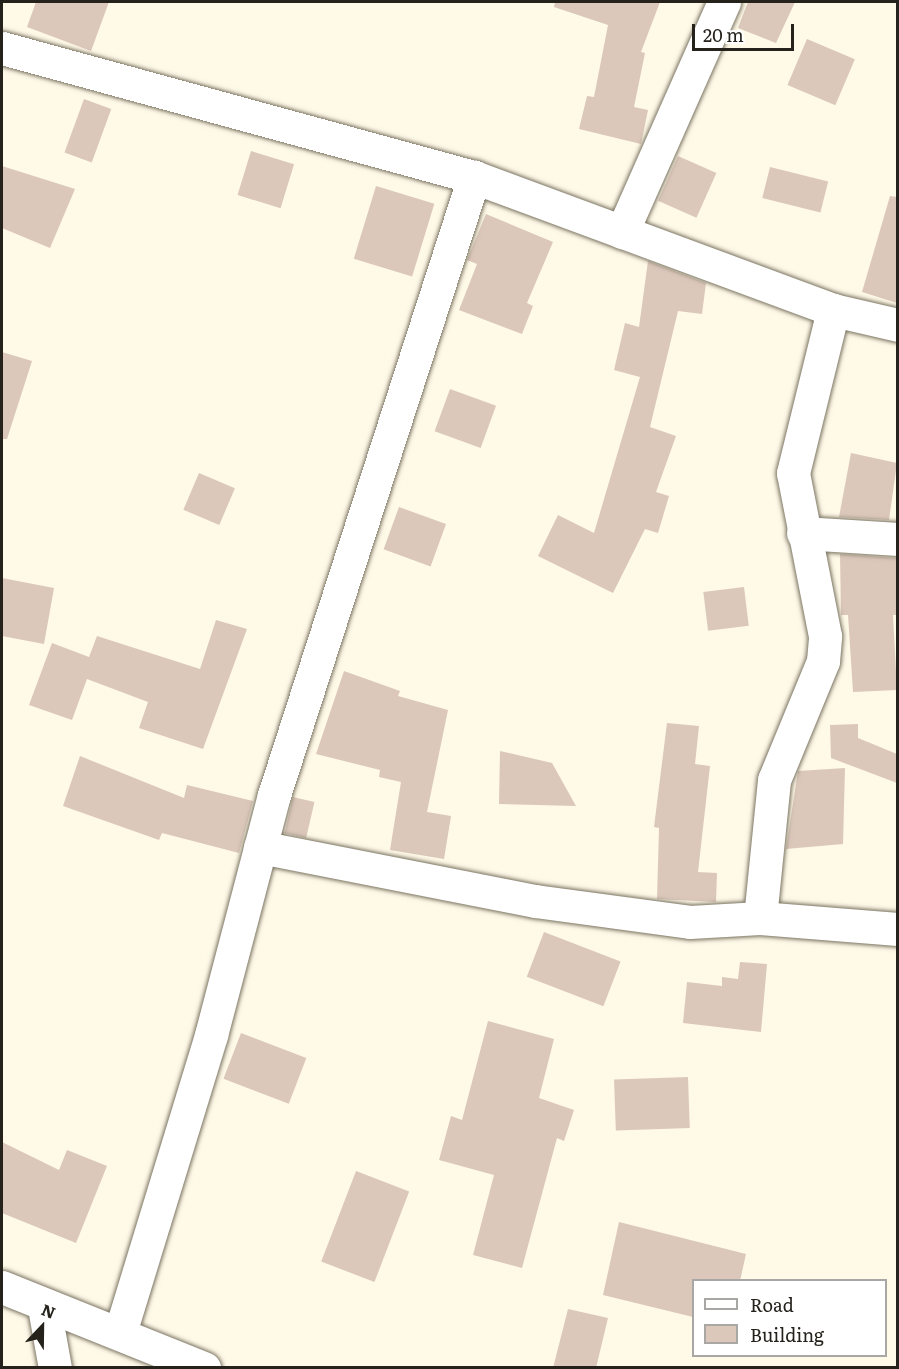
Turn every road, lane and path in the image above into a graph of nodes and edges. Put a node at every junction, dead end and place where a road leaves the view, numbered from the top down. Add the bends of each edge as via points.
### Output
1 (724, 2) edge
2 (2, 48) edge
3 (474, 177) junction
4 (622, 232) junction
5 (833, 310) junction
6 (897, 326) edge
7 (803, 533) junction
8 (897, 539) edge
9 (260, 847) junction
10 (760, 918) junction
11 (897, 929) edge
12 (2, 1287) edge
13 (44, 1306) junction
14 (120, 1333) junction
15 (55, 1368) edge
16 (204, 1368) edge

1 - 4 street
2 - 3 street
3 - 4 street
3 - 9 street
4 - 5 street
5 - 6 street
5 - 7 street via 793,473
7 - 8 street
7 - 10 street via 825,636 823,662 774,780
9 - 10 street via 535,901 690,922
9 - 14 street via 211,1035
10 - 11 street
12 - 13 street
13 - 14 street
13 - 15 street
14 - 16 street

